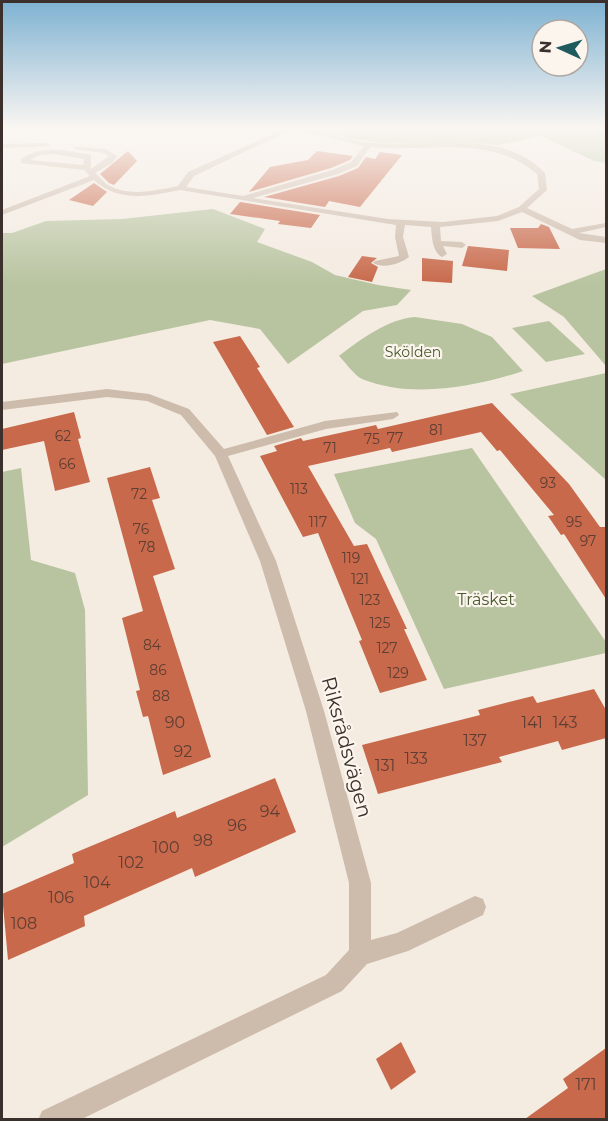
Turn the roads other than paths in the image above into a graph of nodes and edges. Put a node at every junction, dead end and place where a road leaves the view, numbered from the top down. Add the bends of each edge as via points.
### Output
1 (76, 179) edge
2 (97, 179) edge
3 (187, 179) edge
4 (310, 179) edge
5 (542, 179) edge
6 (181, 188) junction
7 (242, 199) junction
8 (522, 209) junction
9 (2, 213) edge
10 (401, 223) junction
11 (435, 225) junction
12 (606, 225) edge
13 (570, 232) junction
14 (606, 240) edge
15 (437, 243) junction
16 (462, 245) dead end
17 (442, 254) dead end
18 (378, 262) dead end
19 (2, 406) edge
20 (393, 415) dead end
21 (221, 454) junction
22 (475, 907) dead end
23 (360, 955) junction
24 (51, 1119) edge

1 - 9 street
2 - 6 street via 107,188 130,194
3 - 6 street
4 - 7 street
5 - 8 street via 543,190
6 - 7 street
7 - 10 street
8 - 11 street via 498,218
8 - 13 street
10 - 11 street
10 - 18 street via 399,237 404,257
11 - 15 street
12 - 13 street
13 - 14 street
15 - 16 street
15 - 17 street
19 - 21 street, Riksrådsvägen via 107,393 149,398 184,412
20 - 21 street via 325,425
21 - 23 street, Riksrådsvägen via 268,561 315,711 360,883
22 - 23 street via 400,944
23 - 24 street via 334,983

